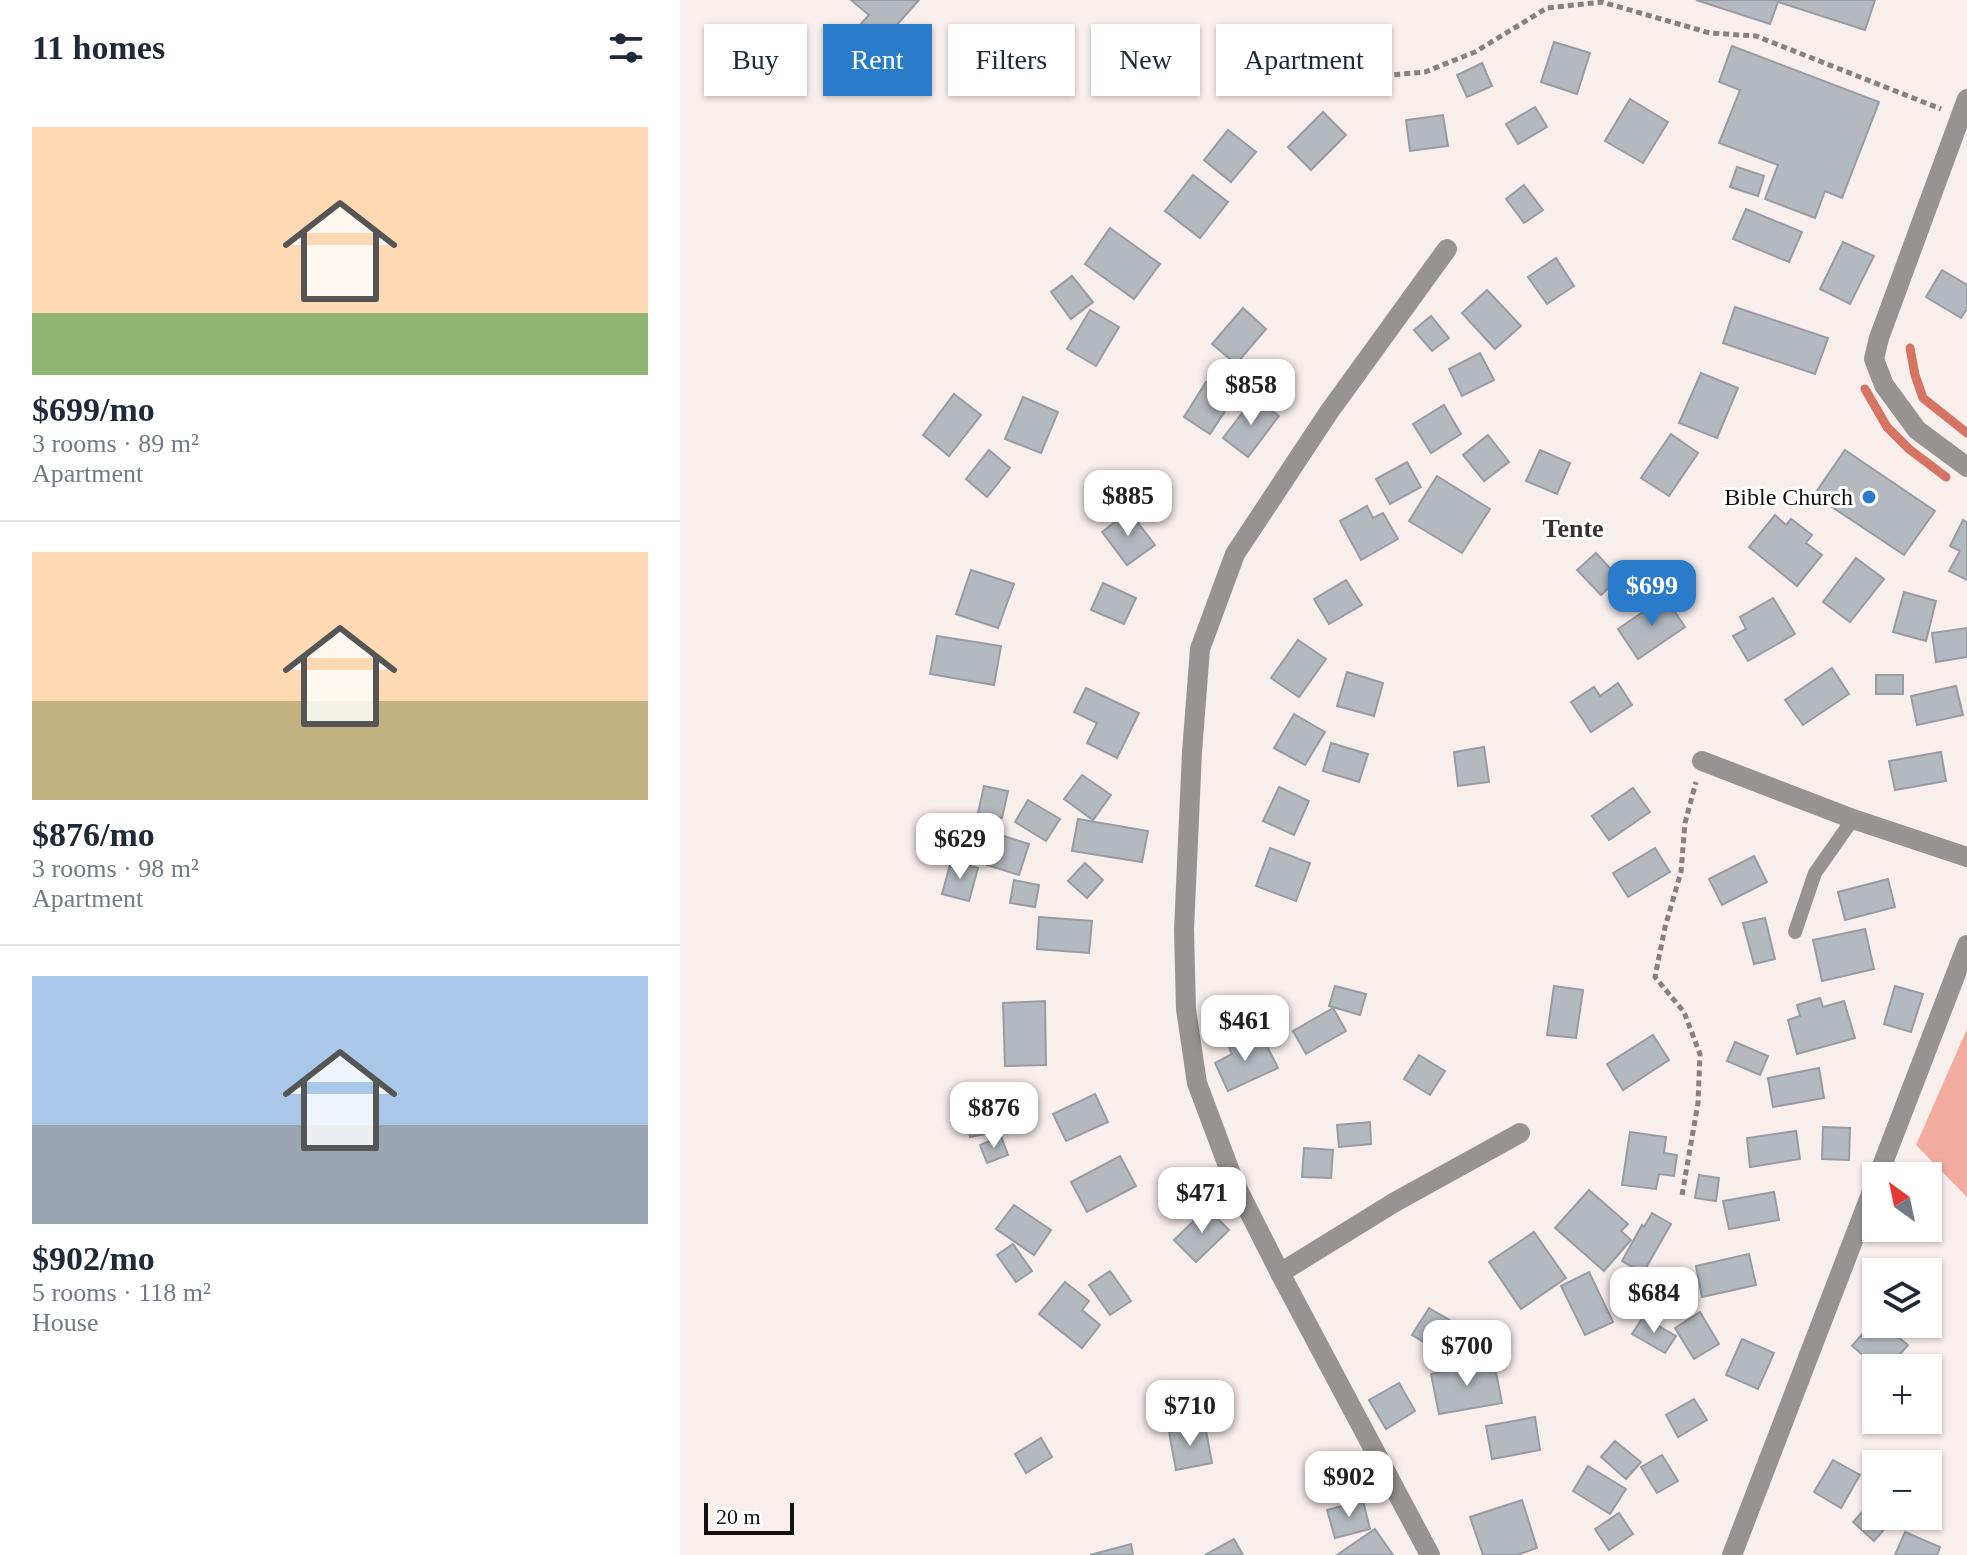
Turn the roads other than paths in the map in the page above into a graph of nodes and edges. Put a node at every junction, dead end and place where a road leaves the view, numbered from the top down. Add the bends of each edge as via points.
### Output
1 (1964, 108) edge
2 (1447, 249) dead end
3 (1967, 467) edge
4 (1702, 761) road end
5 (1853, 819) junction
6 (1967, 857) edge
7 (1795, 932) dead end
8 (1967, 945) edge
9 (1520, 1133) dead end
10 (1883, 1162) edge
11 (1862, 1217) edge
12 (1280, 1273) junction
13 (1430, 1555) edge
14 (1732, 1555) edge

1 - 3 street via 1874,359 1884,385 1917,430
2 - 12 street via 1235,554 1200,649 1184,918 1186,1009 1197,1083 1234,1182
4 - 5 street
5 - 6 street
5 - 7 lane via 1815,873
8 - 10 street
9 - 12 street
11 - 14 street
12 - 13 street

